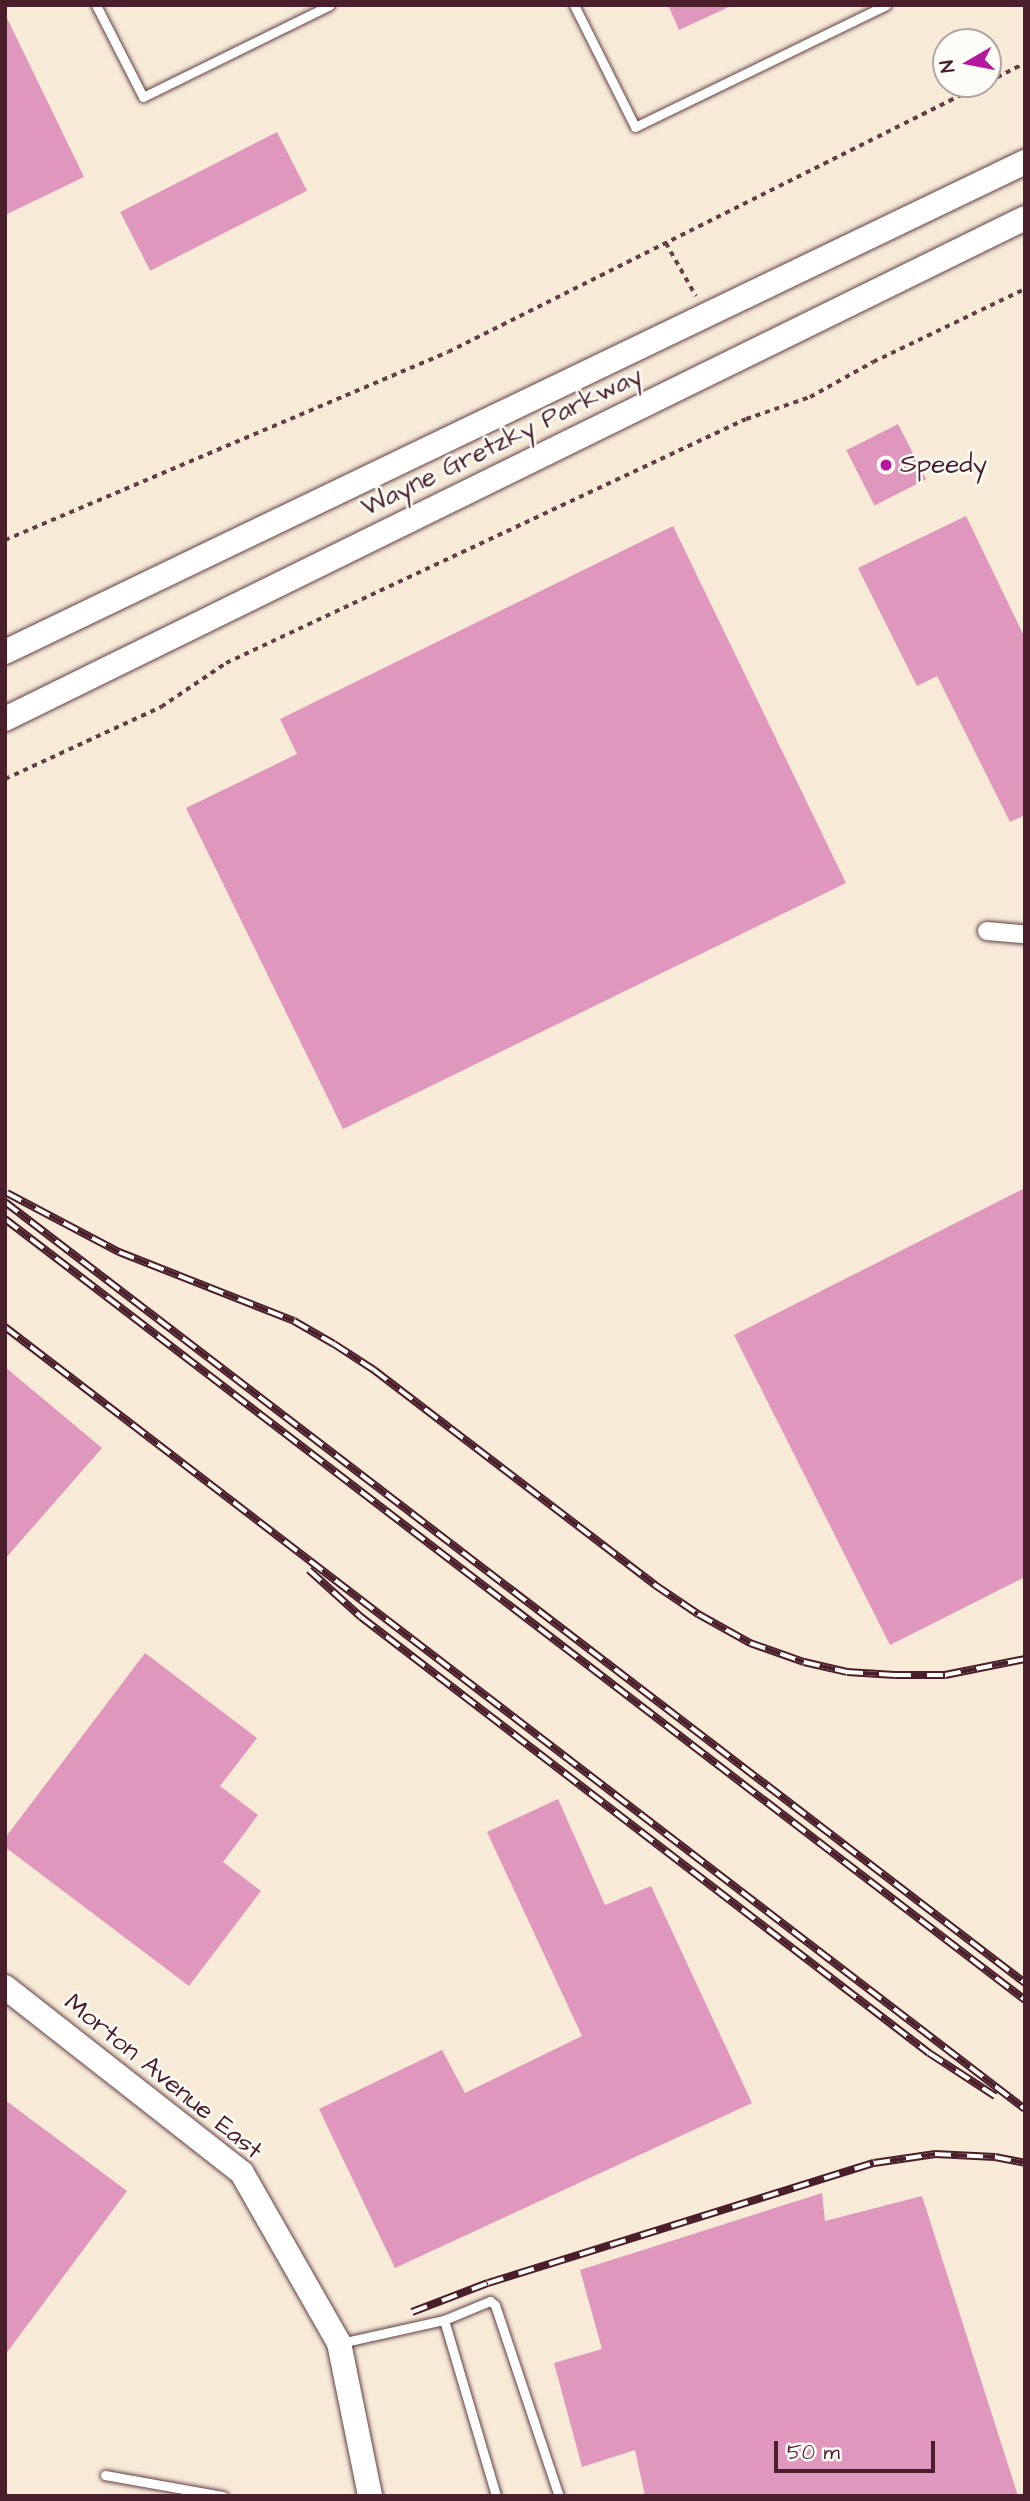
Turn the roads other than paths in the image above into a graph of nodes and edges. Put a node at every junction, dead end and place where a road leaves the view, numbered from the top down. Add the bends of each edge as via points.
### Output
1 (96, 5) edge
2 (330, 5) edge
3 (574, 5) edge
4 (886, 5) edge
5 (1025, 162) edge
6 (1025, 218) edge
7 (5, 652) edge
8 (5, 719) edge
9 (987, 931) dead end
10 (1025, 934) edge
11 (5, 1987) edge
12 (443, 2320) junction
13 (339, 2343) junction
14 (105, 2475) dead end
15 (223, 2496) edge
16 (370, 2496) edge
17 (496, 2496) edge
18 (559, 2496) edge

1 - 2 lane via 143,96
3 - 4 lane via 635,127
5 - 7 main road, Wayne Gretzky Parkway
6 - 8 main road, Wayne Gretzky Parkway
9 - 10 street
11 - 13 main road, Morton Avenue East via 242,2173
12 - 13 lane
12 - 17 lane
12 - 18 lane via 489,2301 495,2305
13 - 16 main road, Morton Avenue East
14 - 15 lane

